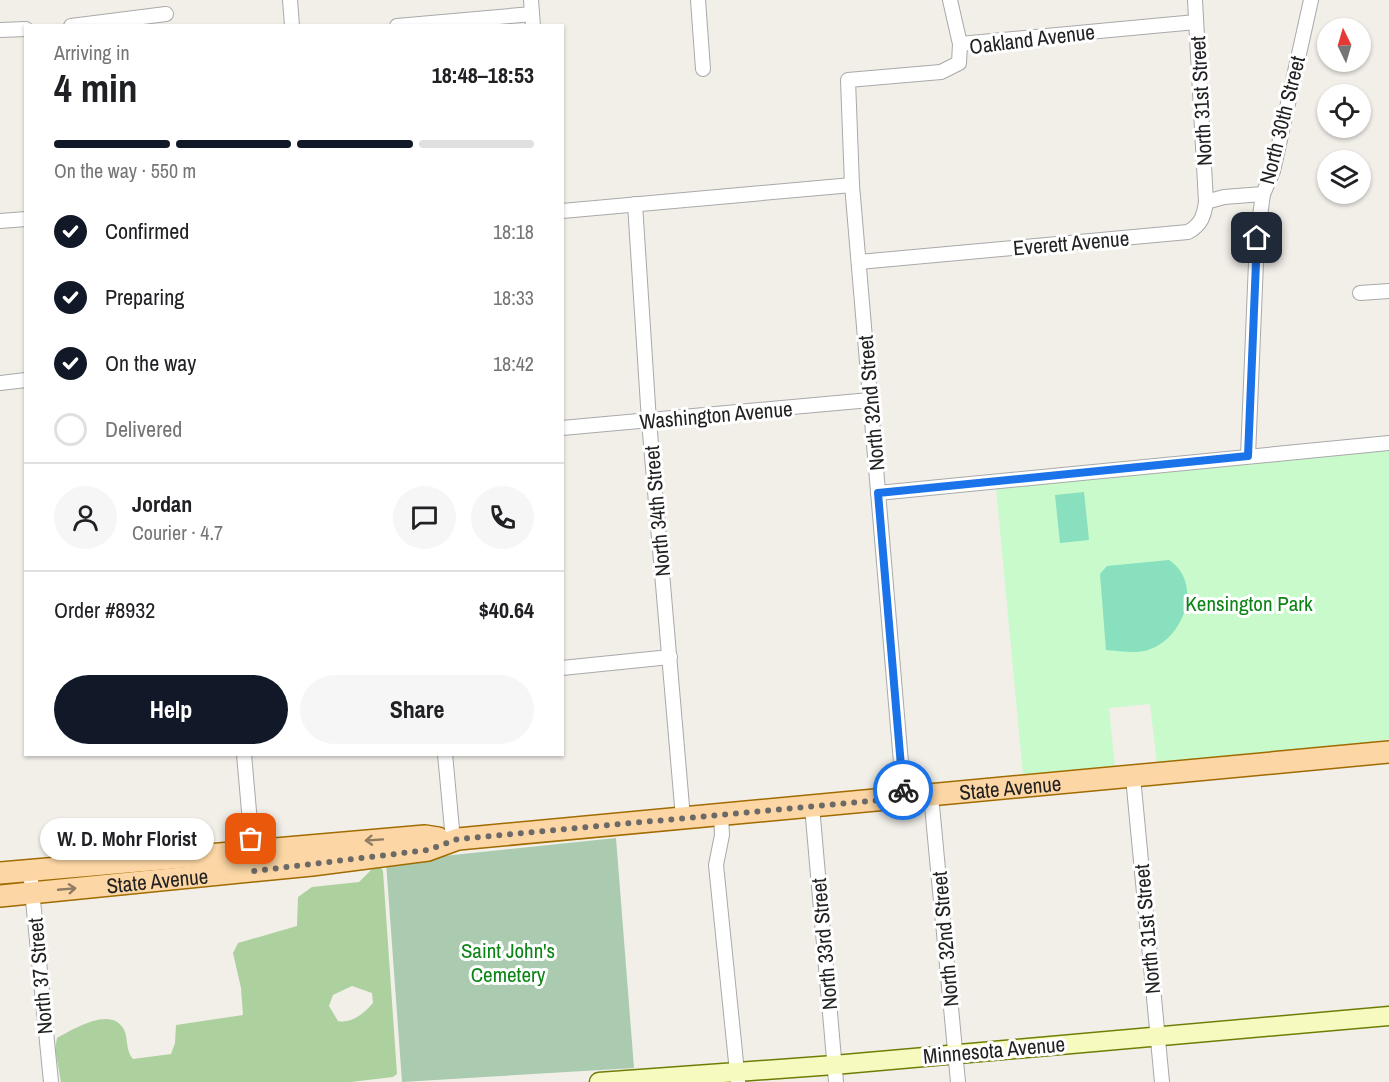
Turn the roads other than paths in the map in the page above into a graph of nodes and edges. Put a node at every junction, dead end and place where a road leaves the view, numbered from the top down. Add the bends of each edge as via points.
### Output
1 (290, 0) edge
2 (698, 0) edge
3 (950, 0) edge
4 (1195, 0) edge
5 (1311, 0) edge
6 (532, 13) edge
7 (165, 14) dead end
8 (1197, 22) junction
9 (87, 24) edge
10 (292, 24) edge
11 (418, 24) edge
12 (24, 29) edge
13 (0, 30) edge
14 (960, 44) junction
15 (703, 69) dead end
16 (848, 80) joint
17 (852, 185) junction
18 (1263, 194) junction
19 (1206, 202) junction
20 (635, 204) junction
21 (564, 211) edge
22 (24, 219) edge
23 (0, 221) edge
24 (860, 262) junction
25 (1389, 291) edge
26 (1360, 293) dead end
27 (24, 380) edge
28 (0, 383) edge
29 (870, 400) junction
30 (650, 421) junction
31 (564, 428) edge
32 (1389, 442) edge
33 (1248, 456) junction
34 (878, 493) junction
35 (670, 657) junction
36 (564, 668) edge
37 (1389, 752) edge
38 (244, 756) edge
39 (445, 756) edge
40 (1133, 777) junction
41 (931, 795) junction
42 (904, 798) junction
43 (813, 806) junction
44 (721, 814) junction
45 (683, 818) junction
46 (453, 840) junction
47 (252, 850) junction
48 (30, 870) junction
49 (254, 871) junction
50 (0, 873) edge
51 (32, 892) junction
52 (0, 896) edge
53 (1389, 1016) edge
54 (1157, 1036) junction
55 (956, 1054) junction
56 (835, 1073) edge
57 (737, 1076) edge
58 (51, 1082) edge
59 (599, 1082) edge
60 (958, 1082) edge
61 (1162, 1082) edge

1 - 10 street
2 - 15 street
3 - 14 street
4 - 8 street, North 31st Street
5 - 18 street, North 30th Street via 1273,171
6 - 11 street
7 - 9 street
8 - 14 street, Oakland Avenue
8 - 19 street, North 31st Street
12 - 13 street
14 - 16 street, Oakland Avenue via 959,63 941,72
16 - 17 street, North 32nd Street
17 - 20 street
17 - 24 street, North 32nd Street
18 - 19 street
18 - 33 street, North 30th Street via 1257,238
19 - 24 street, Everett Avenue via 1204,216 1188,232
20 - 21 street
20 - 30 street, North 34th Street
22 - 23 street
24 - 29 street, North 32nd Street
25 - 26 street
27 - 28 street
29 - 30 street, Washington Avenue
29 - 34 street, North 32nd Street
30 - 31 street, Washington Avenue
30 - 35 street, North 34th Street
32 - 33 street
33 - 34 street
34 - 42 street, North 32nd Street
35 - 36 street
35 - 45 street, North 34th Street
37 - 40 main road, State Avenue
38 - 47 street
39 - 46 street
40 - 41 main road, State Avenue
40 - 54 street, North 31st Street
41 - 42 main road, State Avenue
41 - 55 street, North 32nd Street
42 - 43 main road, State Avenue
43 - 44 main road, State Avenue
43 - 56 street, North 33rd Street
44 - 45 main road, State Avenue
44 - 57 street via 722,835 716,865
45 - 46 main road, State Avenue
46 -> 47 main road, State Avenue via 425,836
46 - 49 main road, State Avenue via 428,850
47 - 48 main road, State Avenue
47 - 49 street
48 - 50 main road, State Avenue
48 - 51 street, North 37 Street
51 -> 49 main road, State Avenue
51 - 52 main road, State Avenue
51 - 58 street, North 37 Street
53 - 54 main road, Minnesota Avenue
54 - 55 main road, Minnesota Avenue
54 - 61 street, North 31st Street
55 - 56 main road, Minnesota Avenue
55 - 60 street, North 32nd Street
56 - 57 main road, Minnesota Avenue
57 - 59 main road, Minnesota Avenue

